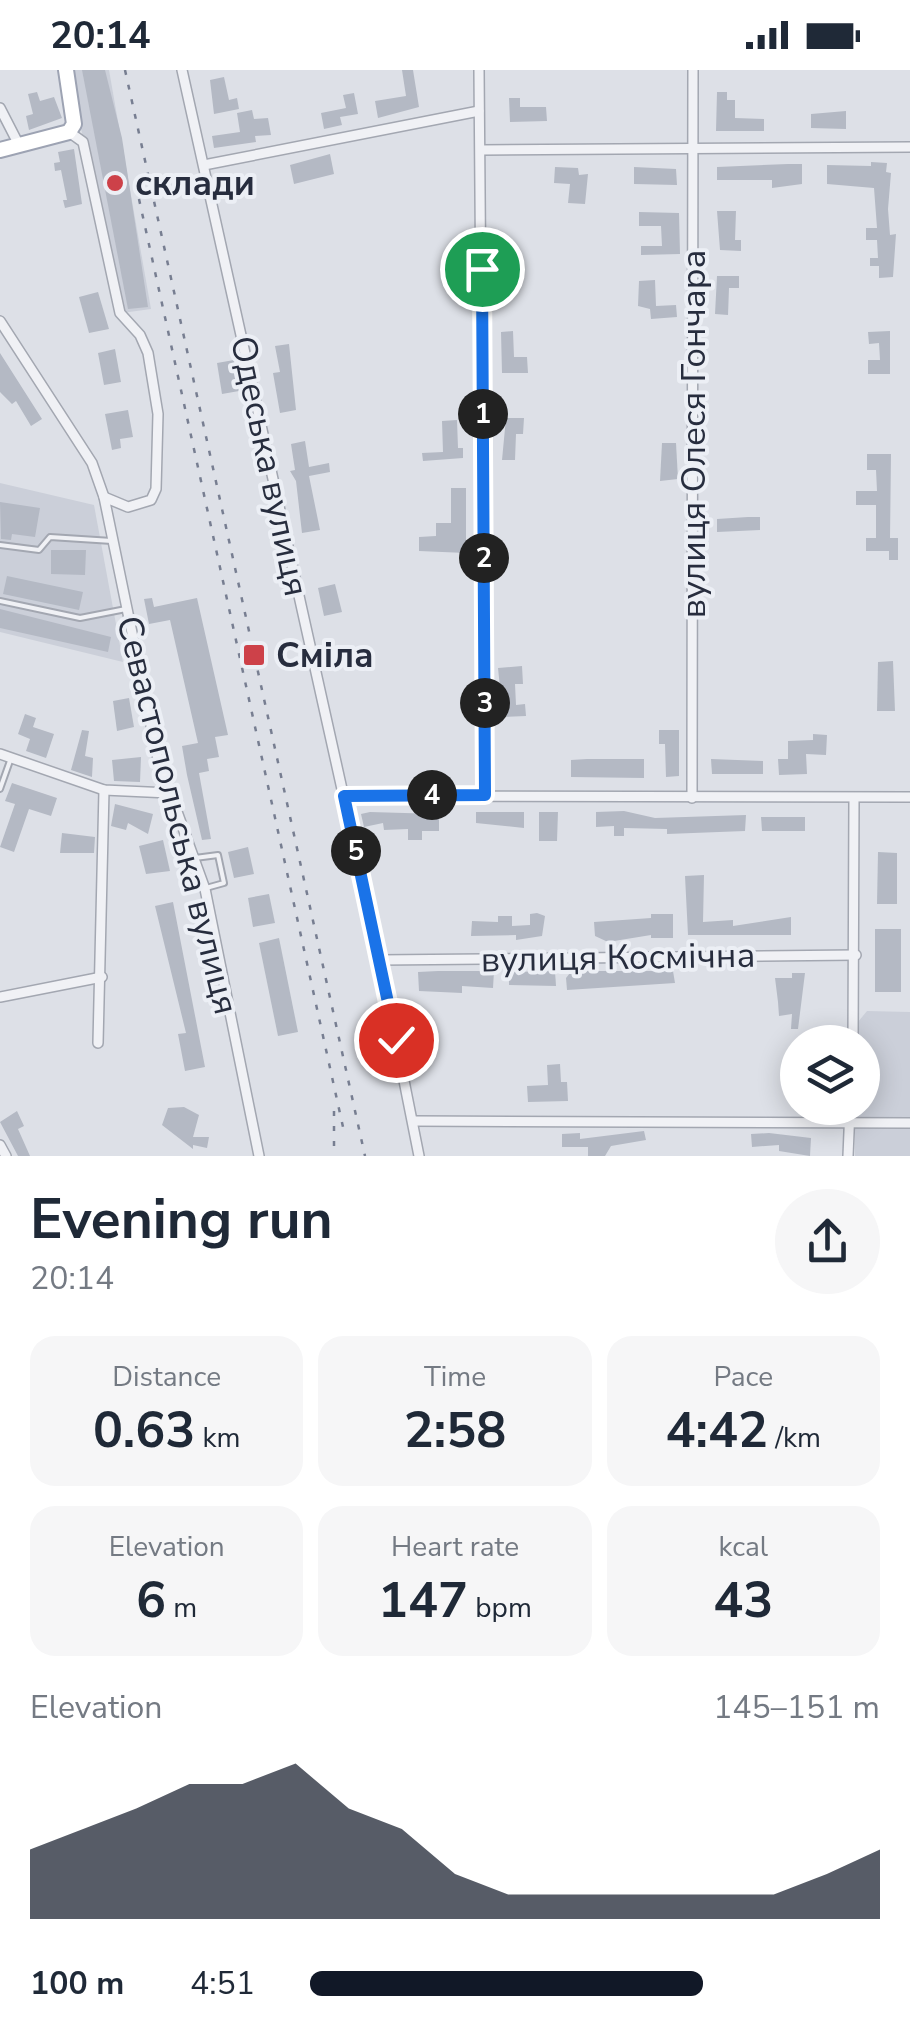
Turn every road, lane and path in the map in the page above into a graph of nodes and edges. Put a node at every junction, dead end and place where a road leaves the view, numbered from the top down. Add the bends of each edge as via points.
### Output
1 (66, 70) edge
2 (182, 70) edge
3 (479, 70) edge
4 (693, 70) edge
5 (0, 108) edge
6 (479, 112) junction
7 (70, 132) junction
8 (19, 146) junction
9 (693, 146) junction
10 (910, 147) edge
11 (0, 150) edge
12 (481, 150) junction
13 (204, 164) junction
14 (0, 321) edge
15 (104, 497) junction
16 (112, 541) junction
17 (0, 545) edge
18 (0, 601) edge
19 (126, 609) junction
20 (5, 756) edge
21 (0, 789) edge
22 (104, 790) junction
23 (170, 794) junction
24 (485, 795) junction
25 (344, 796) junction
26 (910, 797) edge
27 (692, 798) junction
28 (854, 798) junction
29 (195, 858) junction
30 (205, 889) junction
31 (856, 955) junction
32 (380, 960) junction
33 (102, 977) junction
34 (0, 996) edge
35 (853, 1025) edge
36 (98, 1044) dead end
37 (413, 1121) junction
38 (780, 1122) edge
39 (880, 1123) edge
40 (910, 1123) edge
41 (849, 1125) edge
42 (0, 1144) edge
43 (6, 1156) edge
44 (260, 1156) edge
45 (419, 1156) edge
46 (848, 1156) edge

1 - 7 main road
2 - 13 street, Одеська вулиця
3 - 6 street
4 - 9 street, вулиця Олеся Гончара
5 - 8 street
6 - 12 street
6 - 13 street
7 - 8 main road
7 - 15 street via 83,142 120,313 148,353 158,414 159,470 150,500 128,507
8 - 11 main road
9 - 10 street
9 - 12 street
9 - 27 street, вулиця Олеся Гончара
12 - 24 street
13 - 25 street, Одеська вулиця
14 - 15 street, Севастопольська вулиця via 92,463
15 - 16 street, Севастопольська вулиця
16 - 17 lane via 50,537 39,550
16 - 19 street, Севастопольська вулиця
18 - 19 lane via 80,618
19 - 23 street, Севастопольська вулиця
20 - 21 lane
20 - 22 street
22 - 23 street
22 - 33 street
23 - 29 street, Севастопольська вулиця
24 - 25 street
24 - 27 street
25 - 32 street, Одеська вулиця
26 - 28 street
27 - 28 street
28 - 31 street
29 - 30 street, Севастопольська вулиця
29 - 30 lane via 218,855 224,883
30 - 44 street, Севастопольська вулиця
31 - 32 street, вулиця Космічна
31 - 35 street
32 - 37 street, Одеська вулиця
33 - 34 street
33 - 36 street
37 - 38 street
37 - 45 street, Одеська вулиця
39 - 40 street
41 - 46 street
42 - 43 street

